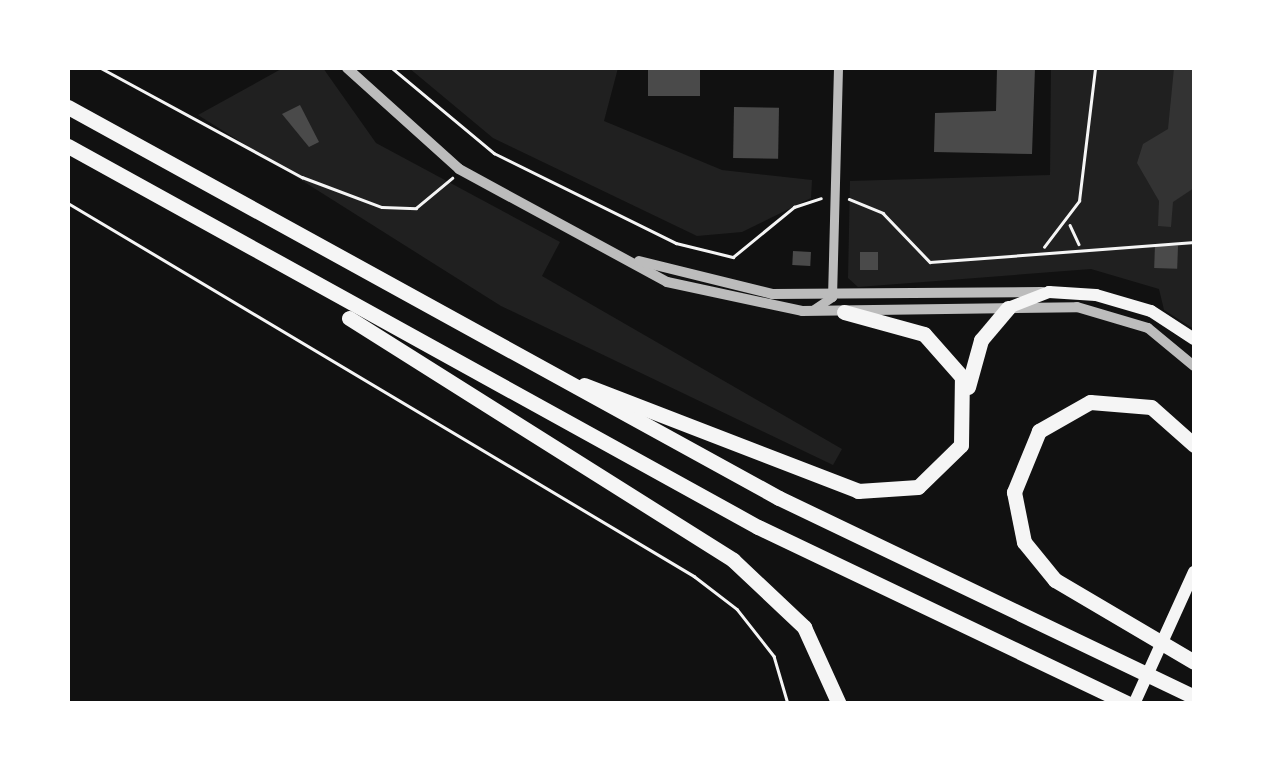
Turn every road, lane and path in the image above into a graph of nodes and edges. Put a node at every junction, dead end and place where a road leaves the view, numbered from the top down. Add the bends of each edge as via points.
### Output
1 (101, 68) edge
2 (346, 68) edge
3 (392, 68) edge
4 (838, 68) edge
5 (1095, 68) edge
6 (68, 107) edge
7 (68, 146) edge
8 (459, 169) junction
9 (836, 198) junction
10 (68, 202) edge
11 (1070, 223) junction
12 (1194, 242) edge
13 (1080, 245) junction
14 (1041, 249) junction
15 (614, 253) junction
16 (306, 285) junction
17 (1049, 292) junction
18 (832, 297) junction
19 (1008, 308) junction
20 (802, 311) junction
21 (844, 312) junction
22 (1194, 339) edge
23 (511, 356) junction
24 (1194, 366) edge
25 (968, 394) junction
26 (1194, 446) edge
27 (1194, 572) edge
28 (1194, 662) edge
29 (1194, 697) edge
30 (788, 704) edge
31 (839, 704) edge
32 (1132, 704) edge

1 - 8 path via 302,177 382,207 426,204
2 - 8 street
3 - 9 path via 494,154 676,242 733,257 794,206
4 - 9 street
5 - 11 path
6 - 23 highway
7 - 16 highway
8 - 15 street
9 - 14 path via 883,213 930,262
9 - 18 street
10 - 30 path via 694,576 738,609 774,656
11 - 13 path
11 - 14 path
12 - 13 path
13 - 14 path
15 - 18 street via 735,289
15 - 20 street via 723,301
16 - 31 highway via 410,364 733,560 804,628
16 - 32 highway via 875,587
17 - 18 street
17 - 19 main road
17 - 22 main road via 1151,310
18 - 20 street
19 - 21 street
19 - 24 street via 1116,314
19 - 25 highway via 981,340
20 - 21 street
21 - 25 highway via 933,339
23 - 25 highway via 883,495 918,487 947,466 964,436
23 - 29 highway via 914,565
26 - 28 highway via 1151,407 1090,402 1033,438 1014,492 1020,532 1042,568
27 - 32 main road

